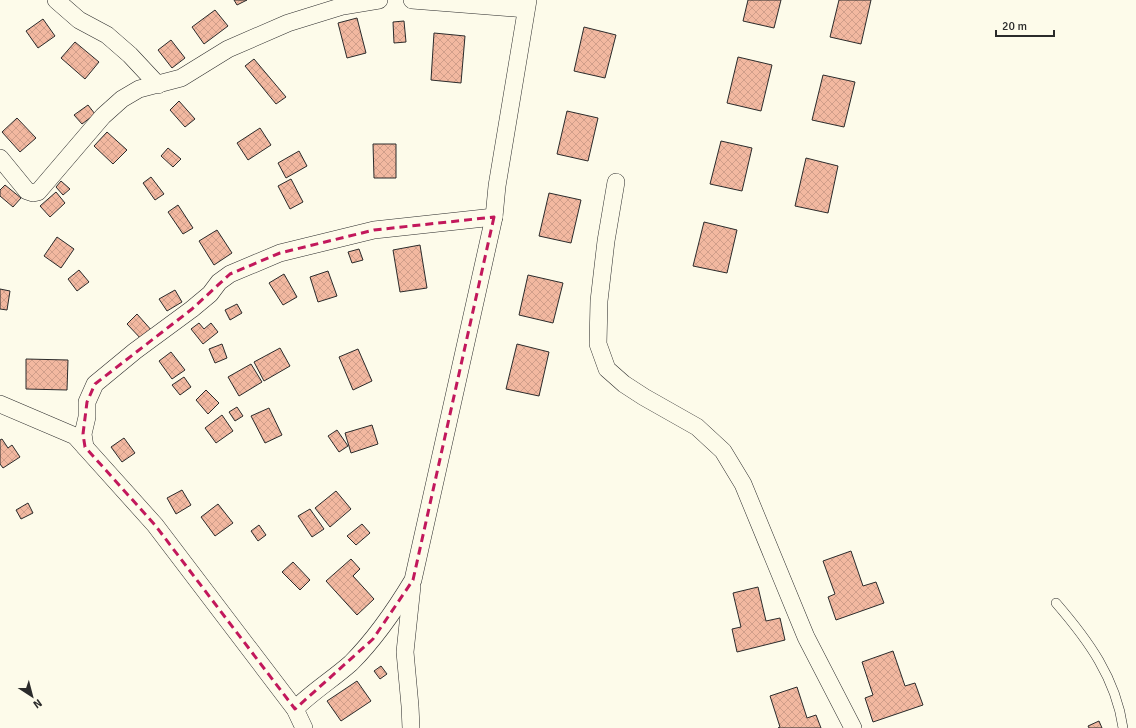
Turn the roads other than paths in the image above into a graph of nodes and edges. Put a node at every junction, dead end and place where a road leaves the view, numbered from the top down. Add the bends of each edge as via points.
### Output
1 (56, 0) edge
2 (379, 0) edge
3 (412, 0) edge
4 (527, 4) edge
5 (158, 85) junction
6 (0, 158) edge
7 (616, 182) dead end
8 (494, 217) junction
9 (0, 404) edge
10 (85, 447) junction
11 (413, 580) junction
12 (1056, 603) dead end
13 (295, 710) junction
14 (304, 728) edge
15 (411, 728) edge
16 (853, 728) edge
17 (1123, 728) edge

1 - 5 street via 79,20 107,36 130,55
2 - 5 street via 343,6 288,23 228,49 181,78
3 - 4 street
4 - 8 street
5 - 6 street via 139,89 122,99 38,192 27,191
7 - 16 street via 599,301 598,344 607,369 644,397 697,427 723,451 743,484 806,637
8 - 10 street via 374,230 280,253 230,274 192,309 95,384 87,402 83,434
8 - 11 street
9 - 10 street via 75,436
10 - 13 street via 155,525
11 - 13 street via 394,612 373,639 350,664 312,693
11 - 15 street via 405,652
12 - 17 lane via 1085,638 1111,683
13 - 14 street

